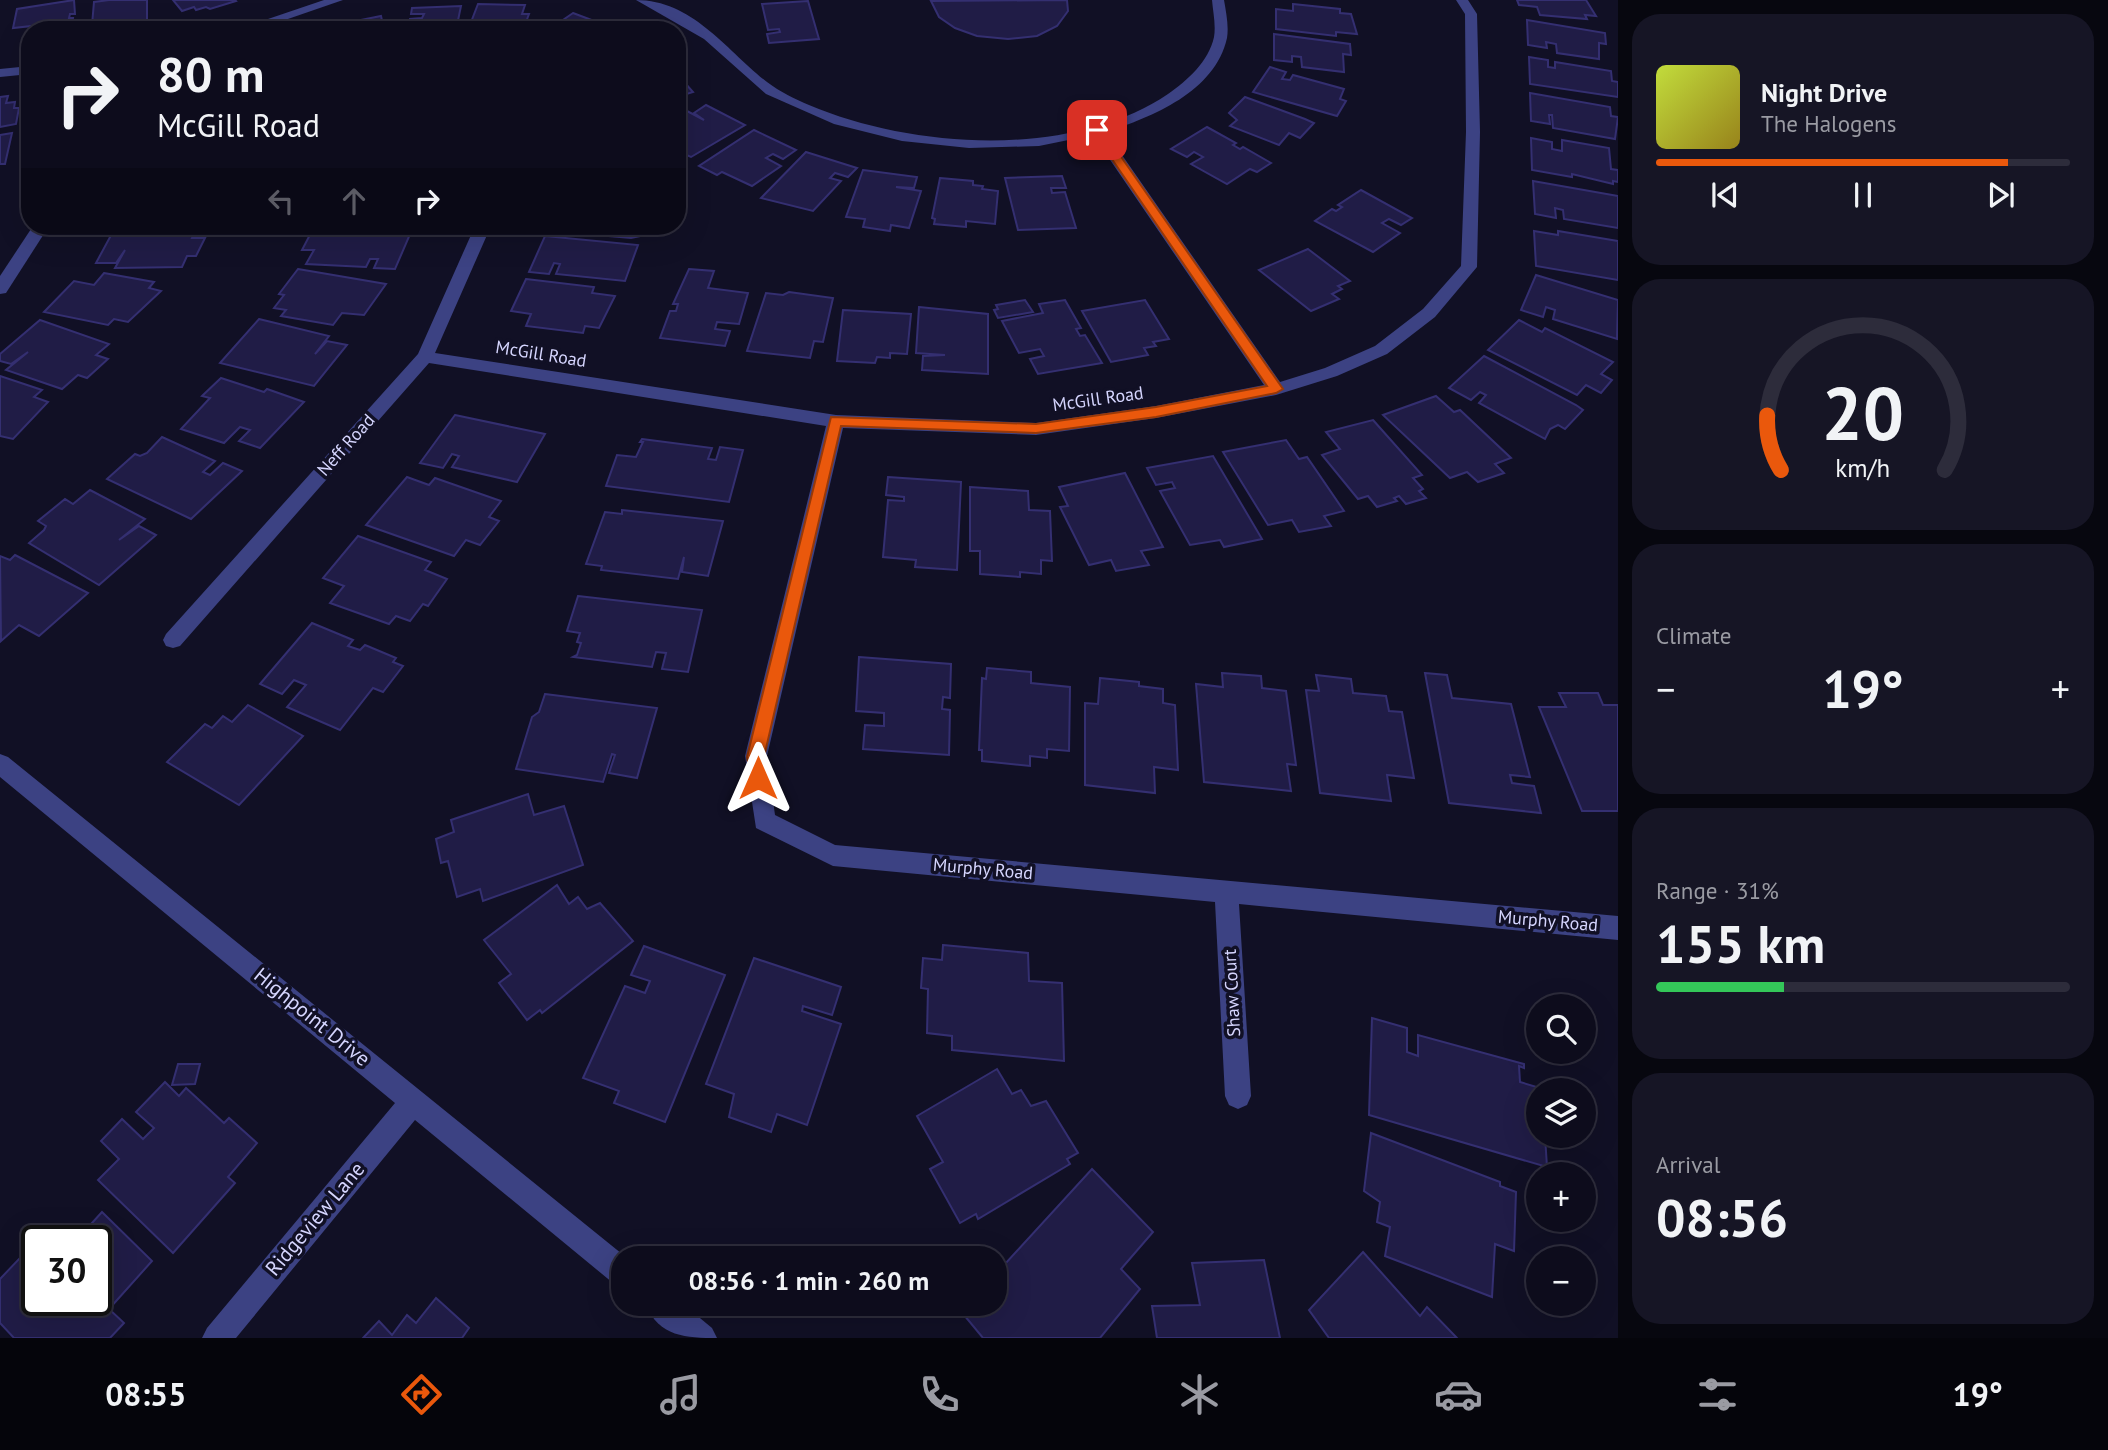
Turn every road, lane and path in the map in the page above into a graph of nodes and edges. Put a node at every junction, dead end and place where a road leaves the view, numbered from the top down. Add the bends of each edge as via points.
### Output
1 (337, 0) edge
2 (642, 0) edge
3 (1218, 0) edge
4 (1462, 0) edge
5 (270, 21) edge
6 (684, 21) edge
7 (686, 22) edge
8 (21, 71) edge
9 (0, 74) edge
10 (1097, 130) junction
11 (35, 235) edge
12 (479, 235) edge
13 (0, 289) edge
14 (425, 357) junction
15 (1276, 389) junction
16 (836, 421) junction
17 (173, 640) dead end
18 (0, 764) edge
19 (1226, 891) junction
20 (1618, 928) edge
21 (1238, 1096) dead end
22 (414, 1100) junction
23 (611, 1263) edge
24 (675, 1316) edge
25 (217, 1338) edge
26 (702, 1338) edge

1 - 5 street
2 - 6 street
3 - 10 street via 1221,39 1191,88 1146,113
4 - 15 street, McGill Road via 1471,14 1469,267 1429,313 1381,350
7 - 10 street via 726,49 770,91 838,121 919,139 1012,144
8 - 9 street
10 - 15 street
11 - 13 street
12 - 14 street, Neff Road
14 - 16 street, McGill Road
14 - 17 street, Neff Road
15 - 16 street, McGill Road via 1036,429
16 - 19 street, Murphy Road via 756,757 764,821 833,855
18 - 22 street, Highpoint Drive
19 - 20 street, Murphy Road
19 - 21 street, Shaw Court
22 - 23 street, Highpoint Drive
22 - 25 street, Ridgeview Lane
24 - 26 street

